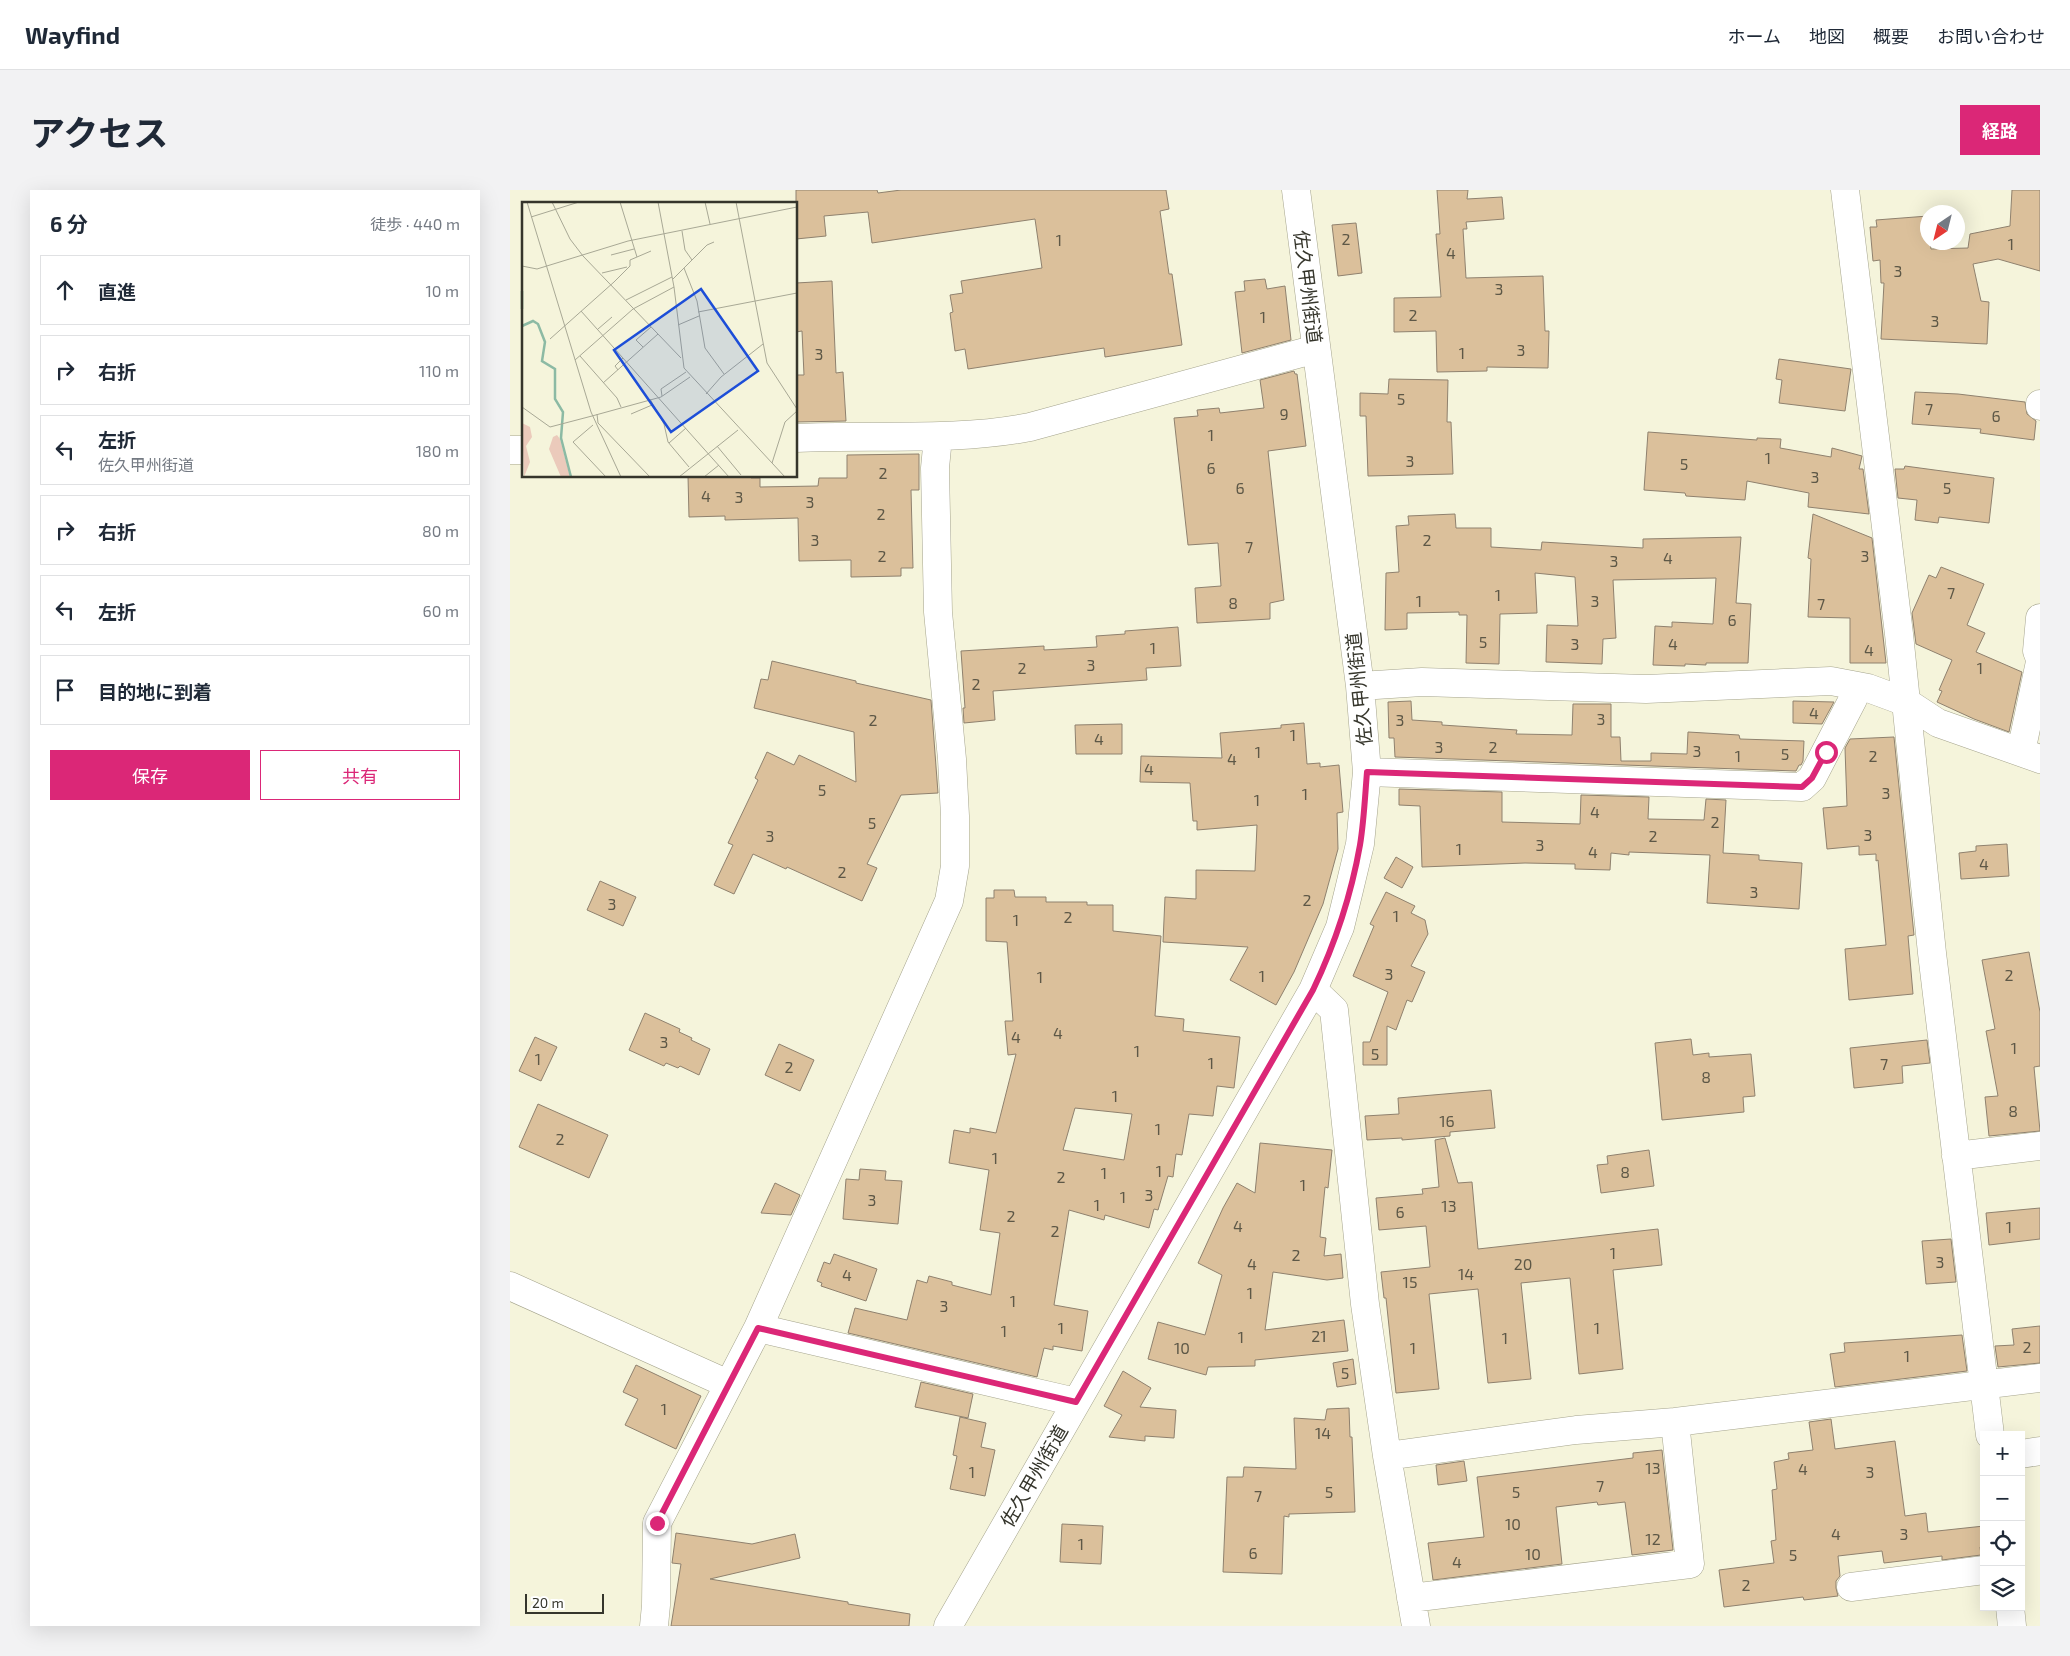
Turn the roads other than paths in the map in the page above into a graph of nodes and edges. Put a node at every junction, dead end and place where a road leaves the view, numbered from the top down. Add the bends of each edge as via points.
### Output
1 (1296, 190) edge
2 (1845, 190) edge
3 (1316, 349) junction
4 (938, 437) junction
5 (798, 438) edge
6 (2040, 618) edge
7 (2040, 660) edge
8 (1360, 686) junction
9 (1856, 686) junction
10 (1906, 702) junction
11 (2030, 755) edge
12 (1367, 772) junction
13 (1313, 990) junction
14 (2040, 1146) edge
15 (1956, 1156) junction
16 (510, 1286) edge
17 (758, 1328) junction
18 (2040, 1378) edge
19 (728, 1384) junction
20 (1984, 1385) junction
21 (1076, 1402) junction
22 (1674, 1422) junction
23 (1990, 1431) edge
24 (2040, 1451) edge
25 (2025, 1453) edge
26 (1387, 1456) junction
27 (1980, 1571) edge
28 (1851, 1587) dead end
29 (1411, 1598) junction
30 (2010, 1611) edge
31 (654, 1626) edge
32 (948, 1626) edge
33 (1416, 1626) edge
34 (2012, 1626) edge

1 - 3 street, 佐久甲州街道
2 - 10 street
3 - 4 street via 1030,427 995,434
3 - 8 street, 佐久甲州街道
4 - 5 street
4 - 17 street via 935,468 938,612 955,816 955,866 949,901
6 - 7 street via 2037,651
7 - 11 street
8 - 9 street via 1422,682 1646,689 1831,681
8 - 12 street, 佐久甲州街道
9 - 10 street
9 - 12 street via 1853,699 1812,778 1802,787
10 - 11 street via 1938,722
10 - 15 street
12 - 13 street, 佐久甲州街道 via 1360,844 1340,927
13 - 21 street, 佐久甲州街道
13 - 26 street via 1334,1010 1365,1304
14 - 15 street
15 - 20 street
16 - 19 street
17 - 19 street
17 - 21 street
18 - 20 street
19 - 31 street via 657,1523
20 - 22 street
20 - 23 street
21 - 32 street, 佐久甲州街道
22 - 26 street via 1576,1430
22 - 29 street via 1690,1564
24 - 25 street
26 - 29 street
27 - 28 street
29 - 33 street
30 - 34 street

